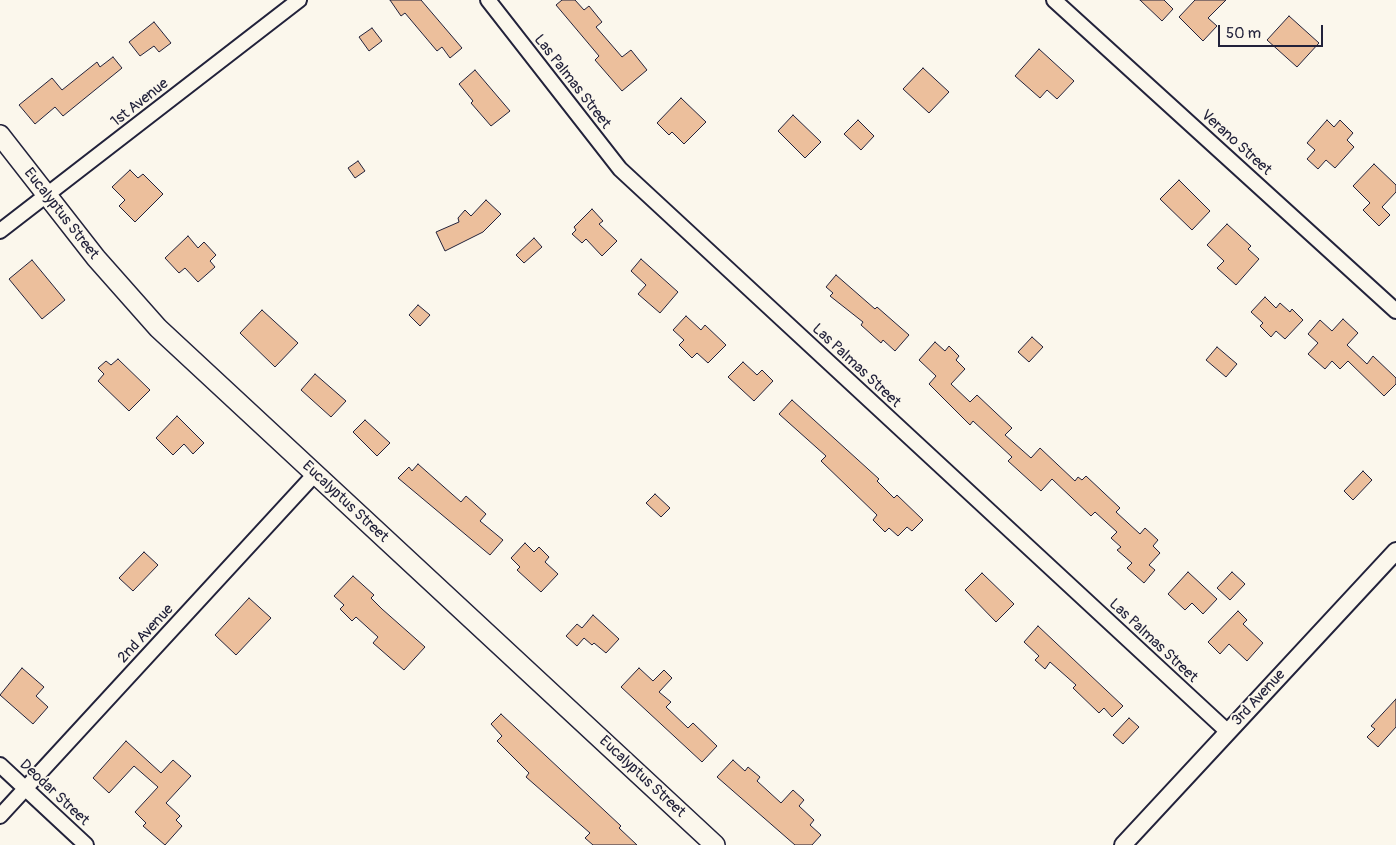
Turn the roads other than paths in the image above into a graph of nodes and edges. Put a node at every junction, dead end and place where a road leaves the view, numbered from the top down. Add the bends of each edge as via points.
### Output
1 (299, 0) edge
2 (488, 0) edge
3 (1054, 0) edge
4 (0, 136) edge
5 (46, 195) junction
6 (0, 231) edge
7 (1396, 310) edge
8 (315, 474) junction
9 (1396, 551) edge
10 (1228, 732) junction
11 (0, 765) edge
12 (26, 788) junction
13 (0, 816) edge
14 (86, 845) edge
15 (715, 845) edge
16 (1123, 845) edge

1 - 5 street, 1st Avenue
2 - 10 street, Las Palmas Street via 620,169
3 - 7 street, Verano Street
4 - 5 main road, Eucalyptus Street
5 - 6 street, 1st Avenue
5 - 8 main road, Eucalyptus Street via 137,306
8 - 12 street, 2nd Avenue
8 - 15 main road, Eucalyptus Street
9 - 10 street, 3rd Avenue
10 - 16 street, 3rd Avenue
11 - 12 street, Deodar Street
12 - 13 street, 2nd Avenue
12 - 14 street, Deodar Street

